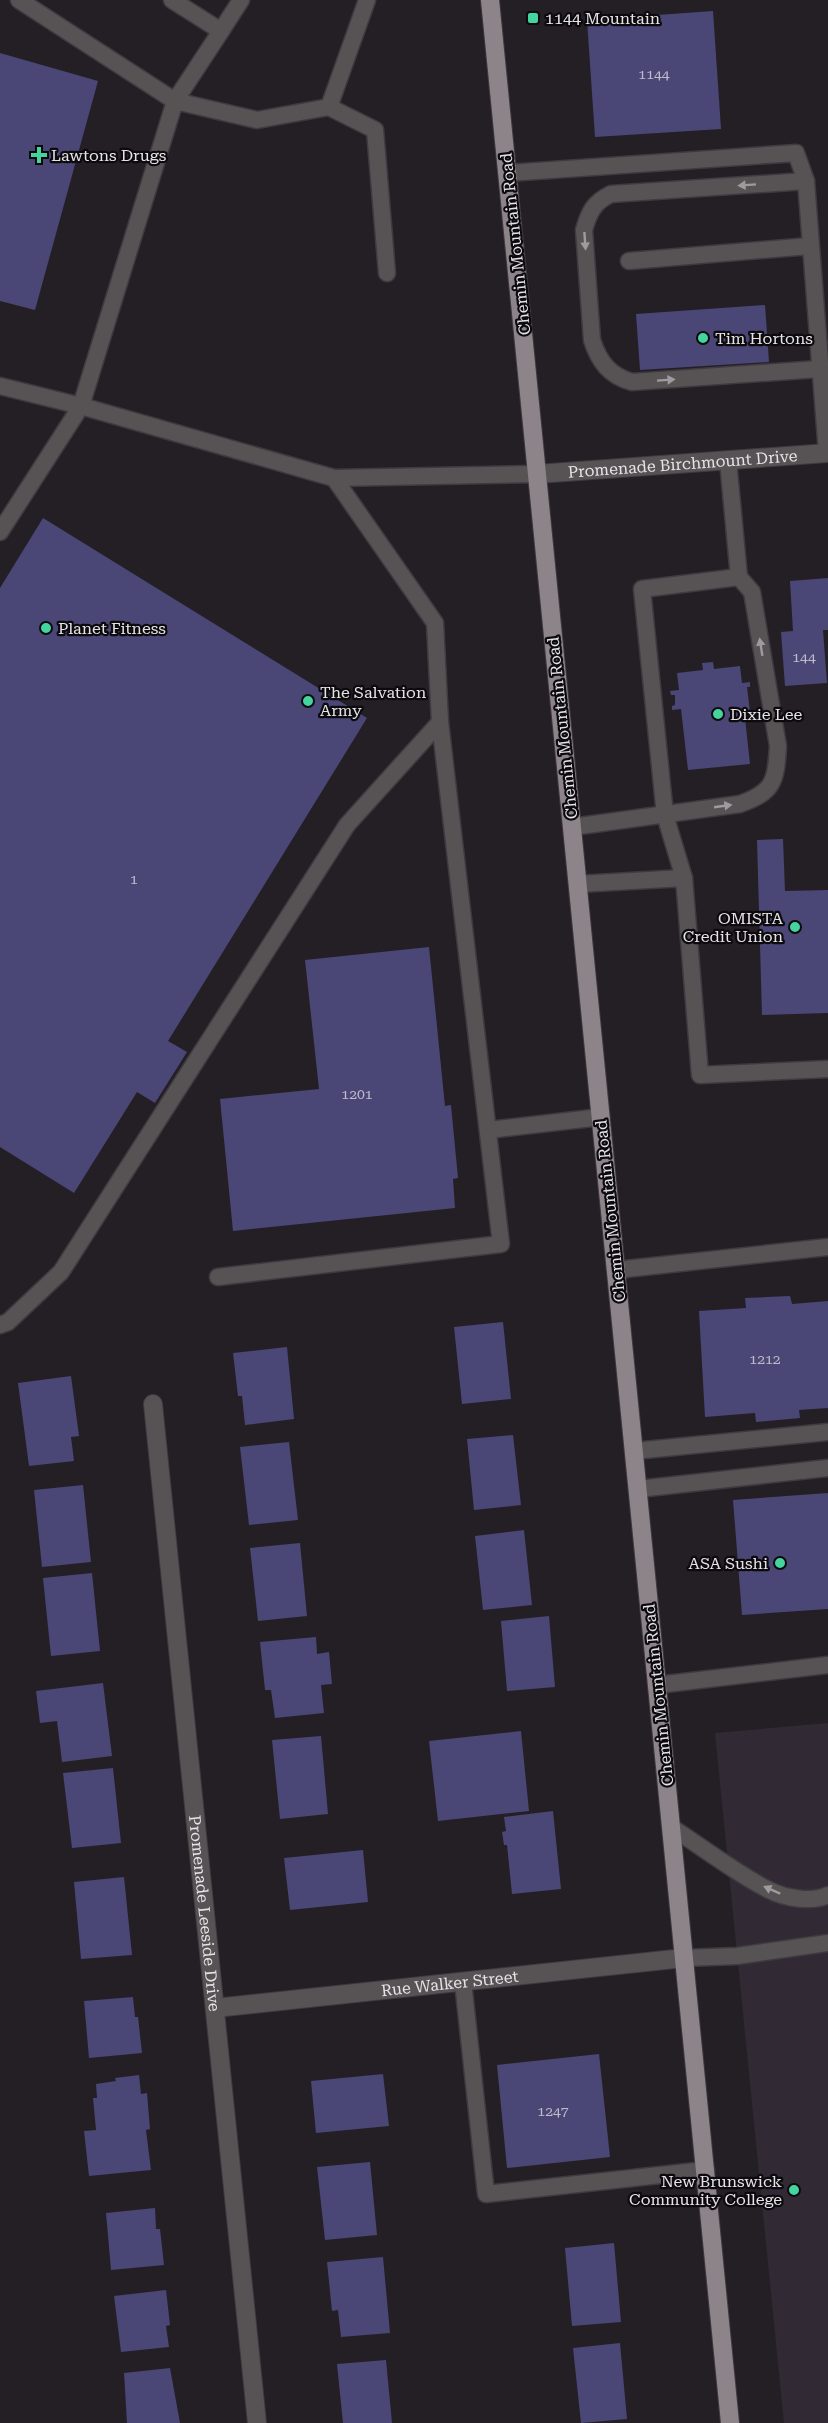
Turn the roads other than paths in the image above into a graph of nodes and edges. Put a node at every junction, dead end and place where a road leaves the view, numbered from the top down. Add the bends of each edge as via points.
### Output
1 (19, 0) edge
2 (172, 0) edge
3 (241, 0) edge
4 (367, 0) edge
5 (490, 0) edge
6 (221, 30) junction
7 (175, 101) junction
8 (329, 107) junction
9 (507, 173) junction
10 (806, 181) junction
11 (810, 246) junction
12 (629, 261) dead end
13 (387, 273) dead end
14 (819, 369) junction
15 (0, 386) edge
16 (81, 406) junction
17 (828, 453) edge
18 (728, 461) junction
19 (537, 474) junction
20 (334, 478) junction
21 (0, 532) edge
22 (739, 578) junction
23 (440, 722) junction
24 (665, 815) junction
25 (572, 827) junction
26 (684, 878) junction
27 (578, 884) junction
28 (828, 1069) edge
29 (601, 1117) junction
30 (488, 1130) junction
31 (828, 1247) edge
32 (616, 1270) junction
33 (218, 1277) dead end
34 (0, 1325) edge
35 (153, 1404) dead end
36 (828, 1432) edge
37 (634, 1451) junction
38 (828, 1468) edge
39 (638, 1489) junction
40 (828, 1665) edge
41 (657, 1685) junction
42 (671, 1827) junction
43 (828, 1895) edge
44 (828, 1943) edge
45 (684, 1958) junction
46 (463, 1982) junction
47 (215, 2008) junction
48 (705, 2170) junction
49 (257, 2423) edge
50 (730, 2423) edge

1 - 7 lane
2 - 6 lane
3 - 6 lane
4 - 8 lane
5 - 9 main road, Chemin Mountain Road
6 - 7 lane
7 - 8 lane via 257,120
7 - 16 lane
8 - 13 lane via 375,130
9 - 10 lane via 796,153
9 - 19 main road, Chemin Mountain Road
10 - 11 lane
10 -> 14 lane via 611,194 588,214 584,230 592,340 597,355 620,379 632,382
11 - 12 lane
11 - 14 lane
14 - 17 lane
15 - 16 lane
16 - 20 lane
16 - 21 lane
17 - 18 street, Promenade Birchmount Drive
18 - 19 street, Promenade Birchmount Drive
18 - 22 lane
19 - 20 lane
19 - 25 main road, Chemin Mountain Road
20 - 23 lane via 435,623
22 - 24 lane via 642,589
24 -> 22 lane via 740,804 761,796 773,783 777,747 765,669 752,592
23 - 30 lane
23 - 34 lane via 347,825 61,1272
24 - 25 lane
24 - 26 lane
25 - 27 main road, Chemin Mountain Road
26 - 27 lane
26 - 28 lane via 700,1075
27 - 29 main road, Chemin Mountain Road
29 - 30 lane
29 - 32 main road, Chemin Mountain Road
30 - 33 lane via 501,1244
31 - 32 lane
32 - 37 main road, Chemin Mountain Road
35 - 47 street, Promenade Leeside Drive
36 - 37 lane
37 - 39 main road, Chemin Mountain Road
38 - 39 lane
39 - 41 main road, Chemin Mountain Road
40 - 41 lane
41 - 42 main road, Chemin Mountain Road
43 -> 42 lane via 798,1899 770,1891
42 - 45 main road, Chemin Mountain Road
44 - 45 lane via 737,1956
45 - 46 street, Rue Walker Street
45 - 48 main road, Chemin Mountain Road
46 - 47 street, Rue Walker Street
46 - 48 lane via 486,2194
47 - 49 street, Promenade Leeside Drive
48 - 50 main road, Chemin Mountain Road

